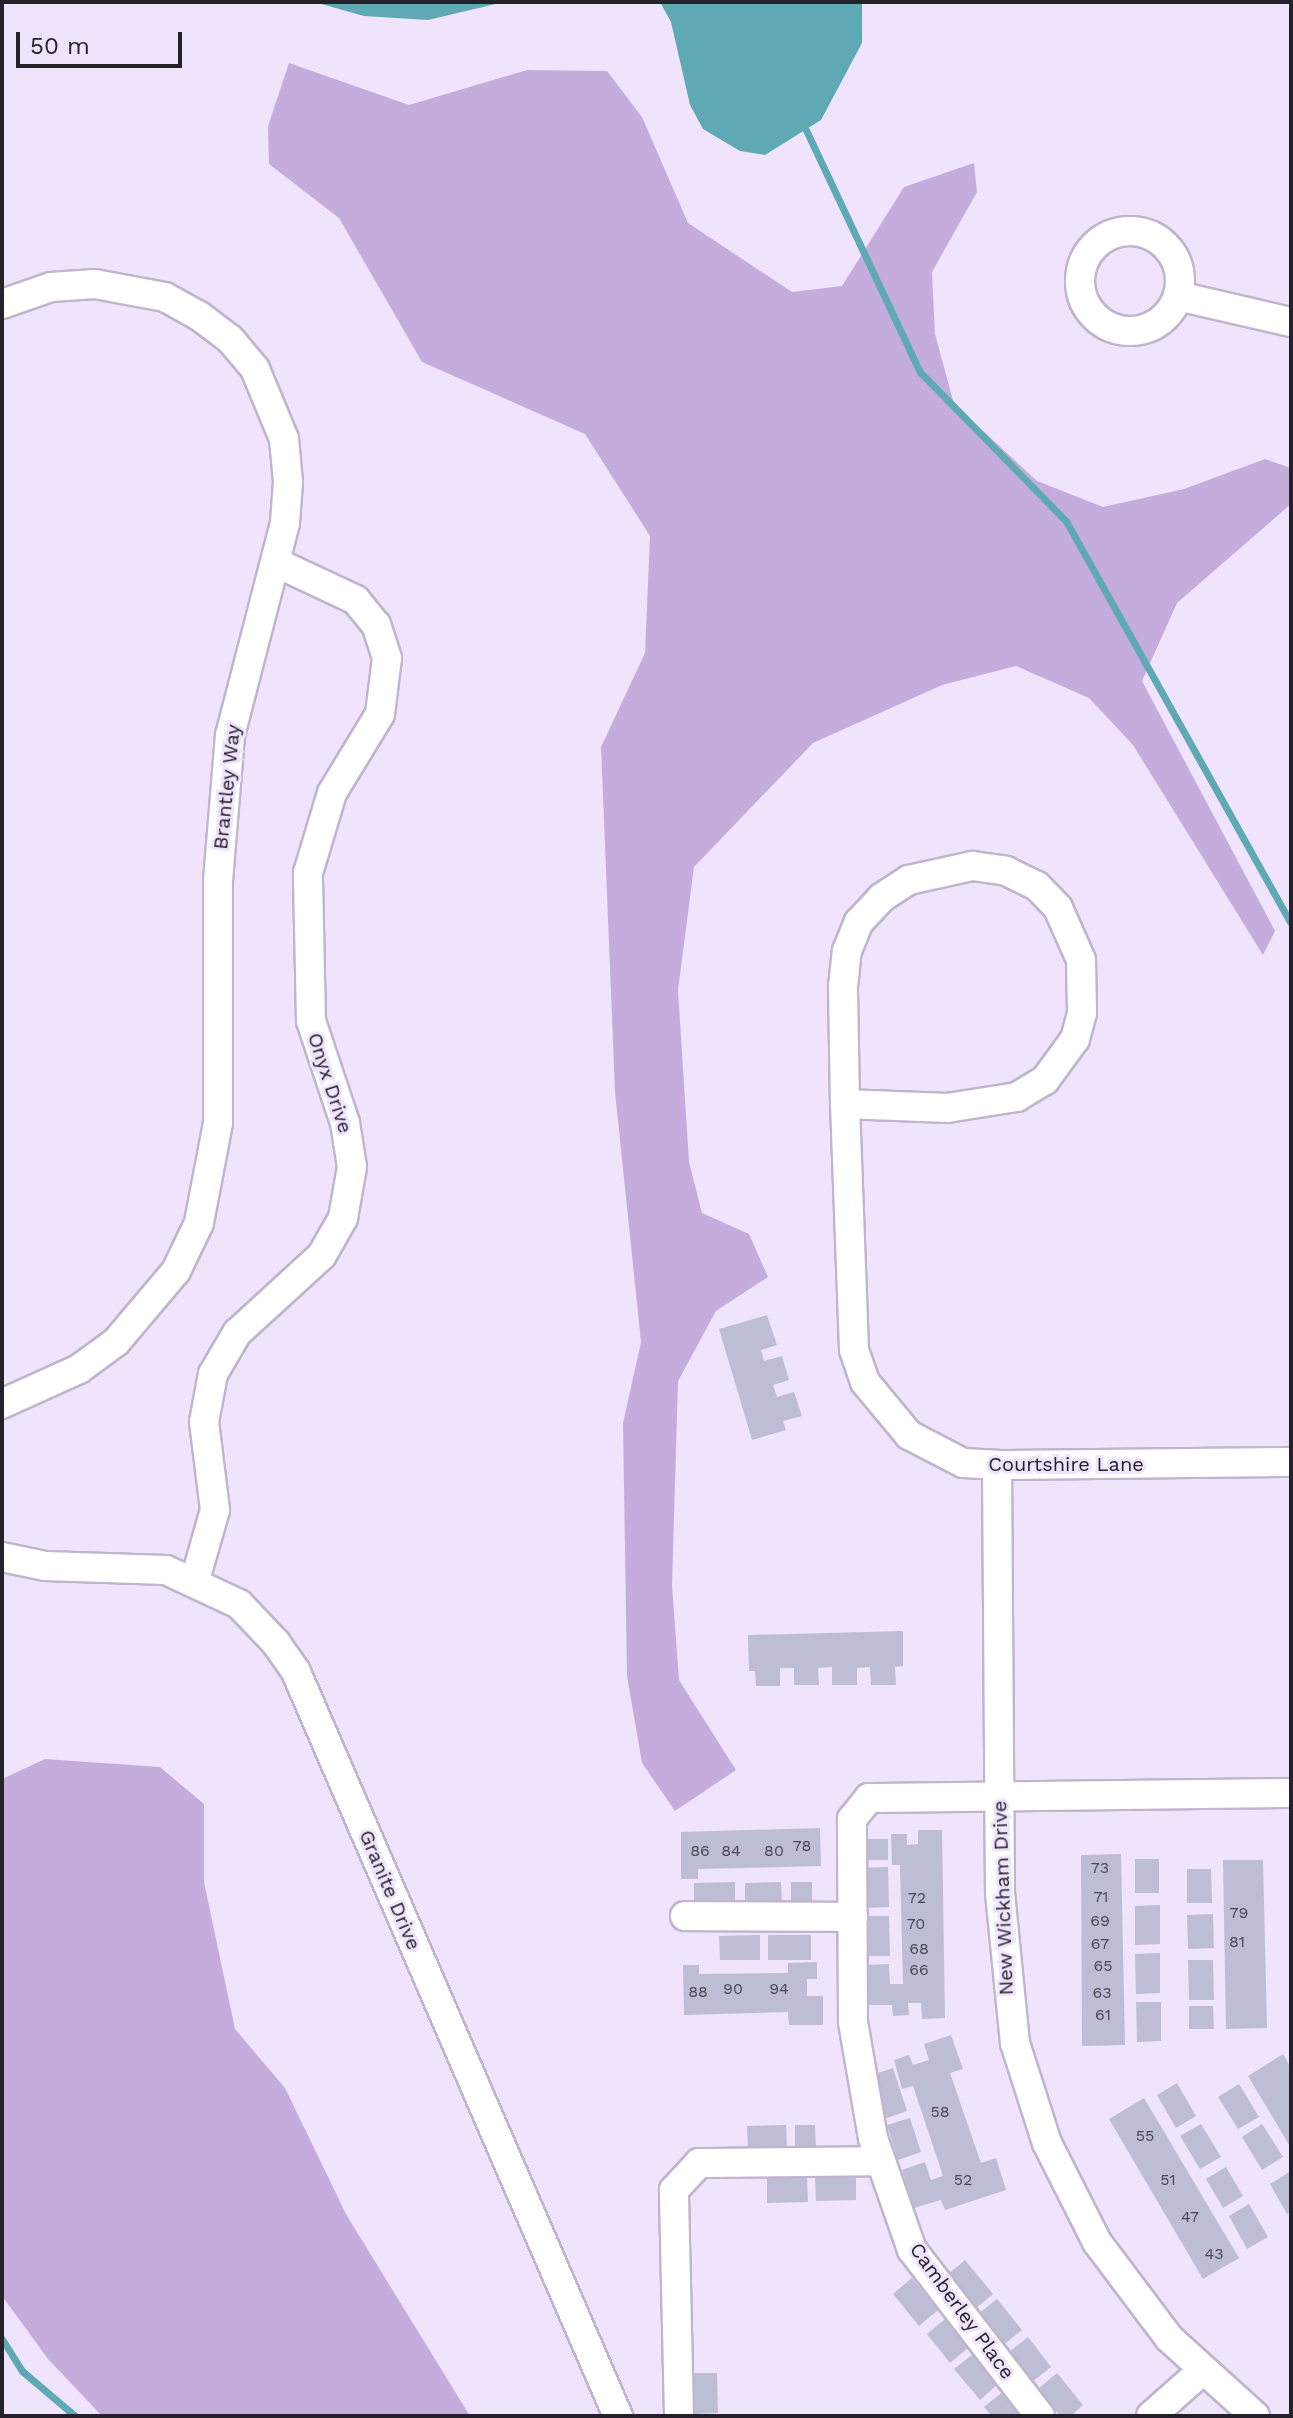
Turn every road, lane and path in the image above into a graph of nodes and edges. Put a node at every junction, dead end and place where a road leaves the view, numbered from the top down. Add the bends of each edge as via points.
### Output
1 (1178, 296) dead end
2 (2, 304) edge
3 (1291, 322) edge
4 (275, 562) junction
5 (845, 1104) junction
6 (2, 1404) edge
7 (1291, 1462) edge
8 (997, 1465) junction
9 (2, 1557) edge
10 (195, 1580) junction
11 (1291, 1793) edge
12 (999, 1794) junction
13 (685, 1916) dead end
14 (853, 1917) junction
15 (881, 2161) junction
16 (1203, 2370) junction
17 (618, 2416) edge
18 (679, 2416) edge
19 (1040, 2416) edge
20 (1151, 2416) edge
21 (1255, 2416) edge

1 - 3 street
2 - 4 street, Brantley Way via 51,287 130,288 165,297 230,339 255,369 284,439 285,523
4 - 6 street, Brantley Way via 247,656 223,792 218,1123 199,1223 176,1271 116,1342 79,1369
4 - 10 street, Onyx Drive via 356,600 376,625 387,658 380,714 332,793 308,873 311,1021 345,1123 352,1167 343,1218 322,1255 237,1333 213,1374 204,1422 215,1510
5 - 5 street, Courtshire Lane via 847,951 866,914 909,880 943,869 1006,871 1037,886 1074,935 1084,986 1075,1039 1045,1080 989,1104
5 - 8 street, Courtshire Lane via 848,1304 865,1382 885,1412 934,1453
7 - 8 street, Courtshire Lane
8 - 12 street, New Wickham Drive
9 - 10 street, Granite Drive via 45,1566 166,1570
10 - 17 street, Granite Drive via 258,1621 296,1672
11 - 12 street, Camberley Place
12 - 14 street, Camberley Place via 869,1798 852,1819
12 - 16 street, New Wickham Drive via 1007,2006 1047,2143 1129,2289
13 - 14 street
14 - 15 street, Camberley Place via 853,2022
15 - 18 street via 699,2163 674,2190
15 - 19 street, Camberley Place via 912,2250
16 - 20 street
16 - 21 street, New Wickham Drive

